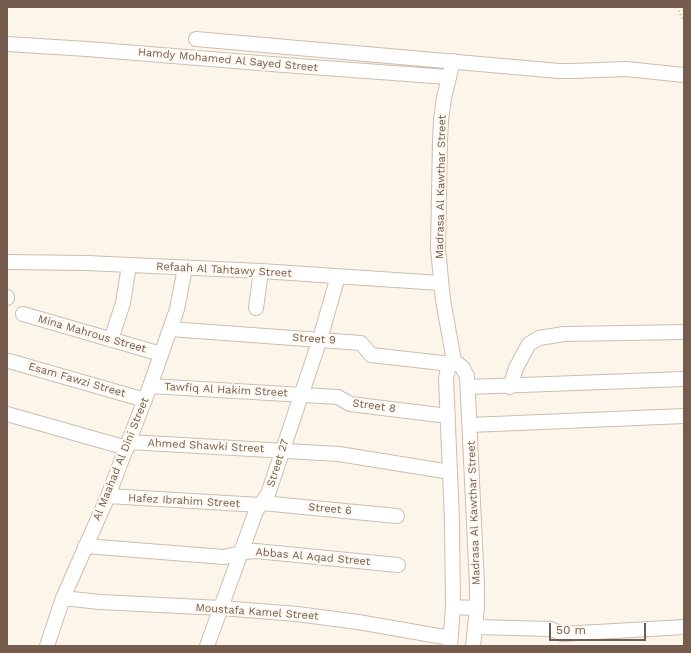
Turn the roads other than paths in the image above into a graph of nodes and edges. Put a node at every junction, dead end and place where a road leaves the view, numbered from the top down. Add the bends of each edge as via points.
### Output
1 (196, 39) dead end
2 (7, 44) edge
3 (383, 54) junction
4 (453, 61) junction
5 (382, 72) junction
6 (684, 75) edge
7 (448, 77) junction
8 (7, 262) edge
9 (129, 266) junction
10 (185, 268) junction
11 (261, 271) junction
12 (338, 276) junction
13 (440, 283) junction
14 (256, 308) dead end
15 (23, 314) dead end
16 (170, 329) junction
17 (684, 332) edge
18 (320, 339) junction
19 (111, 340) junction
20 (161, 354) junction
21 (9, 361) dead end
22 (452, 363) junction
23 (684, 379) edge
24 (150, 386) junction
25 (510, 387) junction
26 (468, 388) junction
27 (301, 394) junction
28 (145, 400) junction
29 (7, 414) edge
30 (448, 416) junction
31 (684, 416) edge
32 (470, 425) junction
33 (128, 445) junction
34 (282, 451) junction
35 (450, 472) junction
36 (108, 496) junction
37 (452, 502) junction
38 (474, 503) junction
39 (261, 504) junction
40 (397, 516) dead end
41 (85, 546) junction
42 (240, 553) junction
43 (398, 565) dead end
44 (63, 598) junction
45 (453, 607) junction
46 (221, 608) junction
47 (477, 608) junction
48 (476, 627) junction
49 (684, 627) edge
50 (450, 642) edge
51 (47, 646) edge
52 (207, 646) edge
53 (473, 646) edge

1 - 3 street
2 - 5 street, Hamdy Mohamed Al Sayed Street
3 - 4 street
3 - 5 street
4 - 6 street via 573,71 626,69
4 - 7 street, Madrasa Al Kawthar Street
5 - 7 street, Hamdy Mohamed Al Sayed Street
7 - 13 street, Madrasa Al Kawthar Street via 440,141 437,230
8 - 9 street, Refaah Al Tahtawy Street
9 - 10 street, Refaah Al Tahtawy Street
9 - 19 street via 123,303
10 - 11 street, Refaah Al Tahtawy Street
10 - 16 street, Al Maahad Al Dini Street
11 - 12 street, Refaah Al Tahtawy Street
11 - 14 street
12 - 13 street, Refaah Al Tahtawy Street
12 - 18 street, Street 27
13 - 22 street, Madrasa Al Kawthar Street
15 - 19 street, Mina Mahrous Street
16 - 18 street, Street 9
16 - 20 street, Al Maahad Al Dini Street
17 - 25 street via 564,334 539,338 525,351
18 - 22 street, Street 9 via 361,343 371,355
18 - 27 street, Street 27
19 - 20 street, Mina Mahrous Street
20 - 24 street, Al Maahad Al Dini Street
21 - 28 street, Esam Fawzi Street
22 - 26 street, Madrasa Al Kawthar Street via 465,371
22 - 30 street, Madrasa Al Kawthar Street via 446,378
23 - 25 street
24 - 27 street, Tawfiq Al Hakim Street
24 - 28 street, Al Maahad Al Dini Street
25 - 26 street
26 - 32 street, Madrasa Al Kawthar Street
27 - 30 street, Street 8 via 338,397 350,404
27 - 34 street, Street 27
28 - 33 street, Al Maahad Al Dini Street
29 - 33 street, Ahmed Shawki Street
30 - 35 street, Madrasa Al Kawthar Street
31 - 32 street
32 - 38 street, Madrasa Al Kawthar Street
33 - 34 street, Ahmed Shawki Street
33 - 36 street, Al Maahad Al Dini Street
34 - 35 street, Ahmed Shawki Street via 347,455
34 - 39 street, Street 27 via 268,494
35 - 37 street, Madrasa Al Kawthar Street
36 - 39 street, Hafez Ibrahim Street
36 - 41 street, Al Maahad Al Dini Street
37 - 38 street
37 - 45 street, Madrasa Al Kawthar Street
38 - 47 street, Madrasa Al Kawthar Street
39 - 40 street, Street 6
39 - 42 street, Street 27
41 - 42 street, Abbas Al Aqad Street via 224,557
41 - 44 street, Al Maahad Al Dini Street
42 - 43 street, Abbas Al Aqad Street via 256,551
42 - 46 street, Street 27
44 - 46 street, Moustafa Kamel Street
44 - 51 street, Al Maahad Al Dini Street
45 - 47 street
45 - 50 street, Madrasa Al Kawthar Street
46 - 50 street, Moustafa Kamel Street via 327,617
46 - 52 street, Street 27
47 - 48 street, Madrasa Al Kawthar Street
48 - 49 street via 551,629 562,634
48 - 53 street, Madrasa Al Kawthar Street

